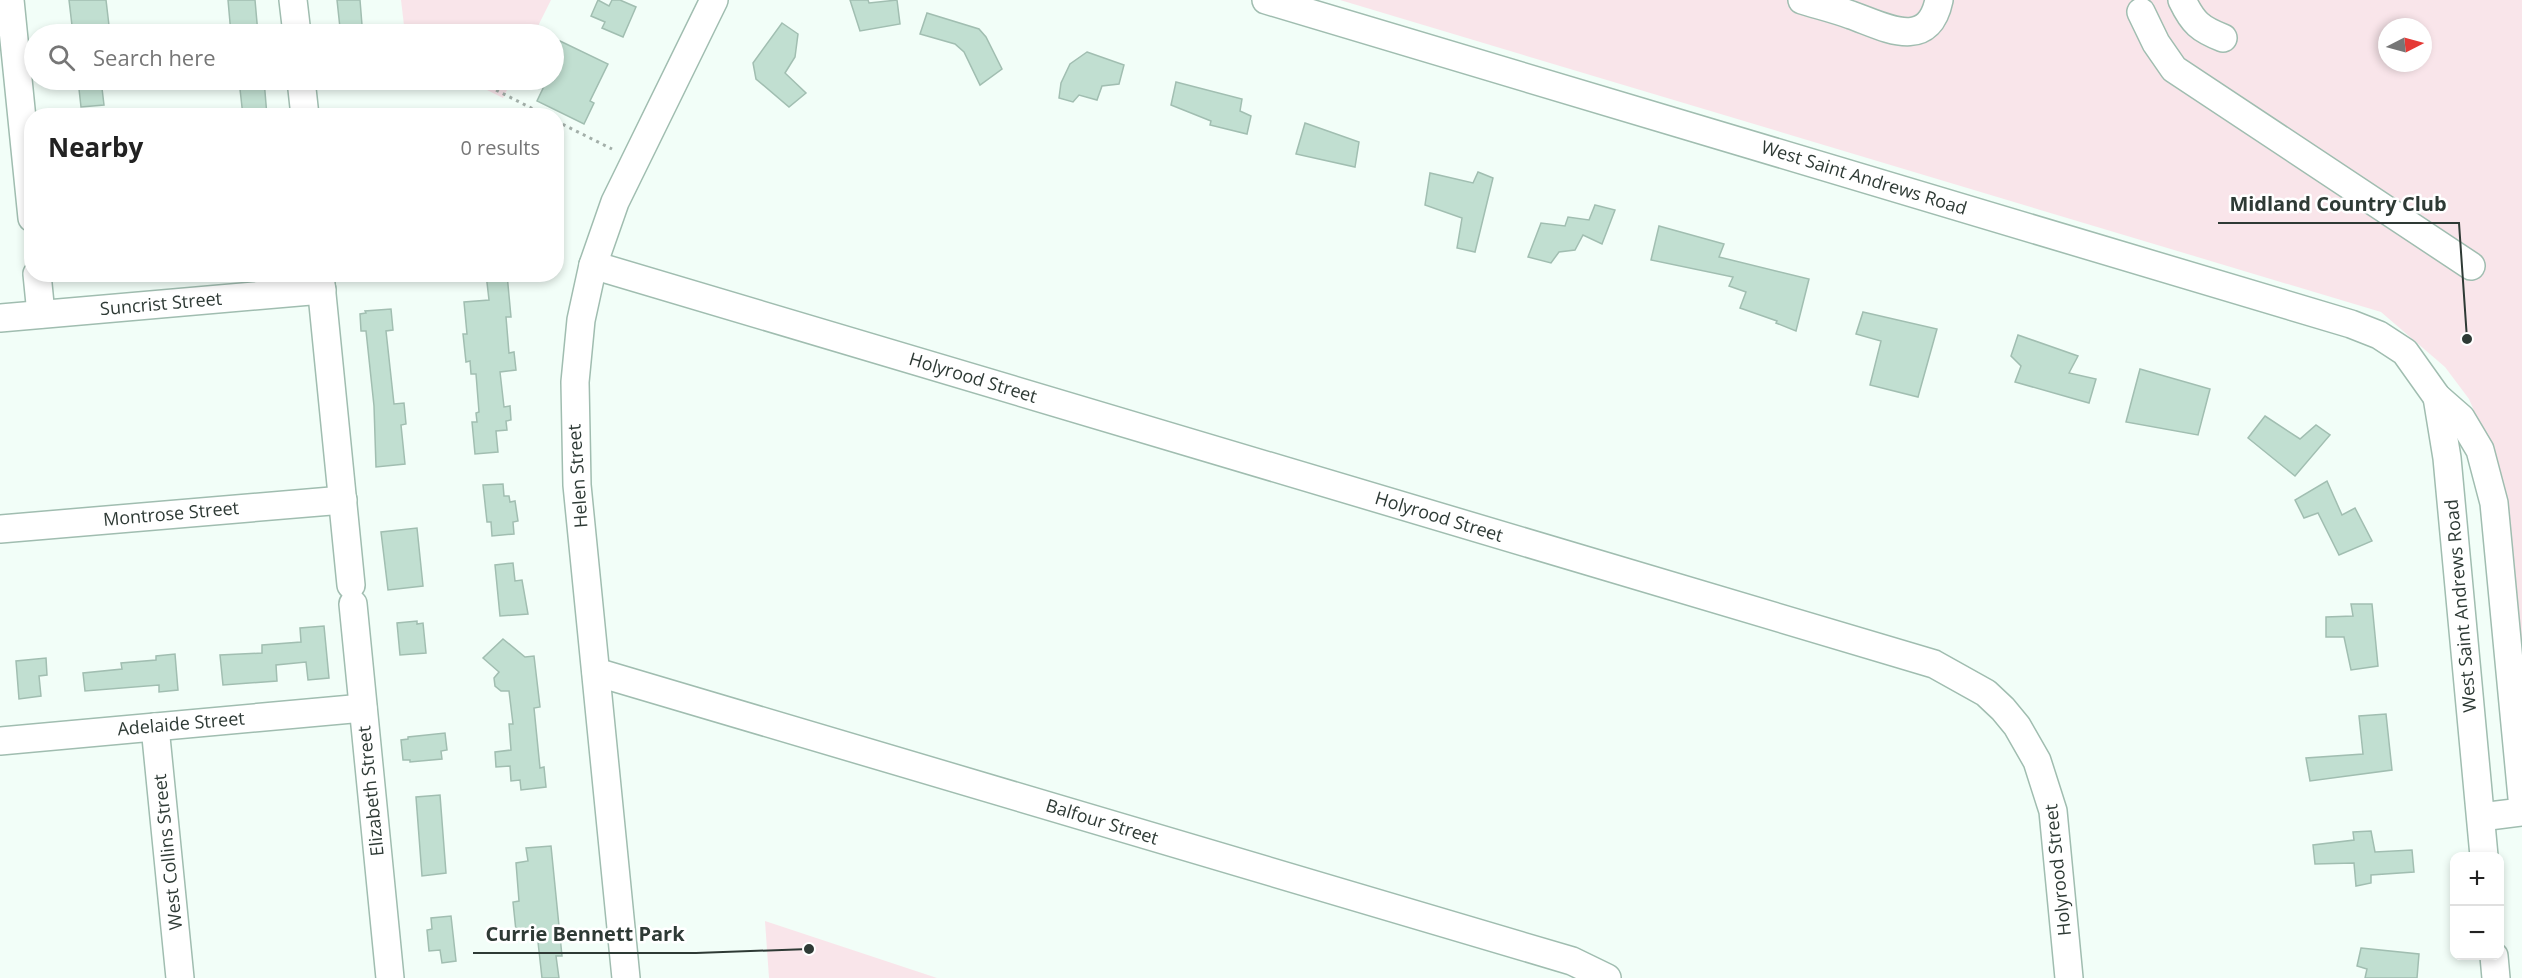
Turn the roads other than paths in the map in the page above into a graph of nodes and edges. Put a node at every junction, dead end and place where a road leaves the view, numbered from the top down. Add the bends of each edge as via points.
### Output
1 (10, 0) edge
2 (293, 0) edge
3 (714, 0) edge
4 (1266, 0) edge
5 (1802, 0) edge
6 (1939, 0) edge
7 (2182, 0) edge
8 (2141, 12) dead end
9 (296, 24) edge
10 (2223, 38) dead end
11 (302, 90) edge
12 (304, 108) edge
13 (24, 139) edge
14 (593, 265) junction
15 (2471, 266) dead end
16 (38, 282) edge
17 (321, 282) edge
18 (41, 314) junction
19 (0, 318) edge
20 (2437, 397) junction
21 (343, 500) junction
22 (0, 529) edge
23 (596, 672) junction
24 (363, 708) junction
25 (156, 727) junction
26 (0, 741) edge
27 (2522, 798) edge
28 (2522, 812) edge
29 (2481, 817) junction
30 (2484, 852) edge
31 (2494, 960) edge
32 (180, 978) edge
33 (390, 978) edge
34 (626, 978) edge
35 (1607, 978) edge
36 (2069, 978) edge
37 (2496, 978) edge

1 - 13 street
2 - 9 street
3 - 14 street, Helen Street via 615,202
4 - 20 street, West Saint Andrews Road via 2351,324 2379,335 2405,352
5 - 6 street via 1906,33 1924,26
7 - 10 street via 2202,30
8 - 15 street via 2174,69
11 - 12 street
14 - 23 street, Helen Street via 581,320 574,432
14 - 36 street, Holyrood Street via 1934,664 1959,676 1994,701 2017,726 2037,761 2053,811
16 - 18 street
17 - 18 street, Suncrist Street
17 - 21 street, Elizabeth Street
18 - 19 street, Suncrist Street
20 - 27 street, West Saint Andrews Road via 2461,418 2480,450 2494,503
20 - 29 street, West Saint Andrews Road via 2447,458
21 - 22 street, Montrose Street
21 - 24 street, Elizabeth Street
23 - 34 street, Helen Street
23 - 35 street, Balfour Street via 1572,961
24 - 25 street, Adelaide Street
24 - 33 street, Elizabeth Street
25 - 26 street, Adelaide Street
25 - 32 street, West Collins Street
28 - 29 street
29 - 30 street, West Saint Andrews Road
31 - 37 street

